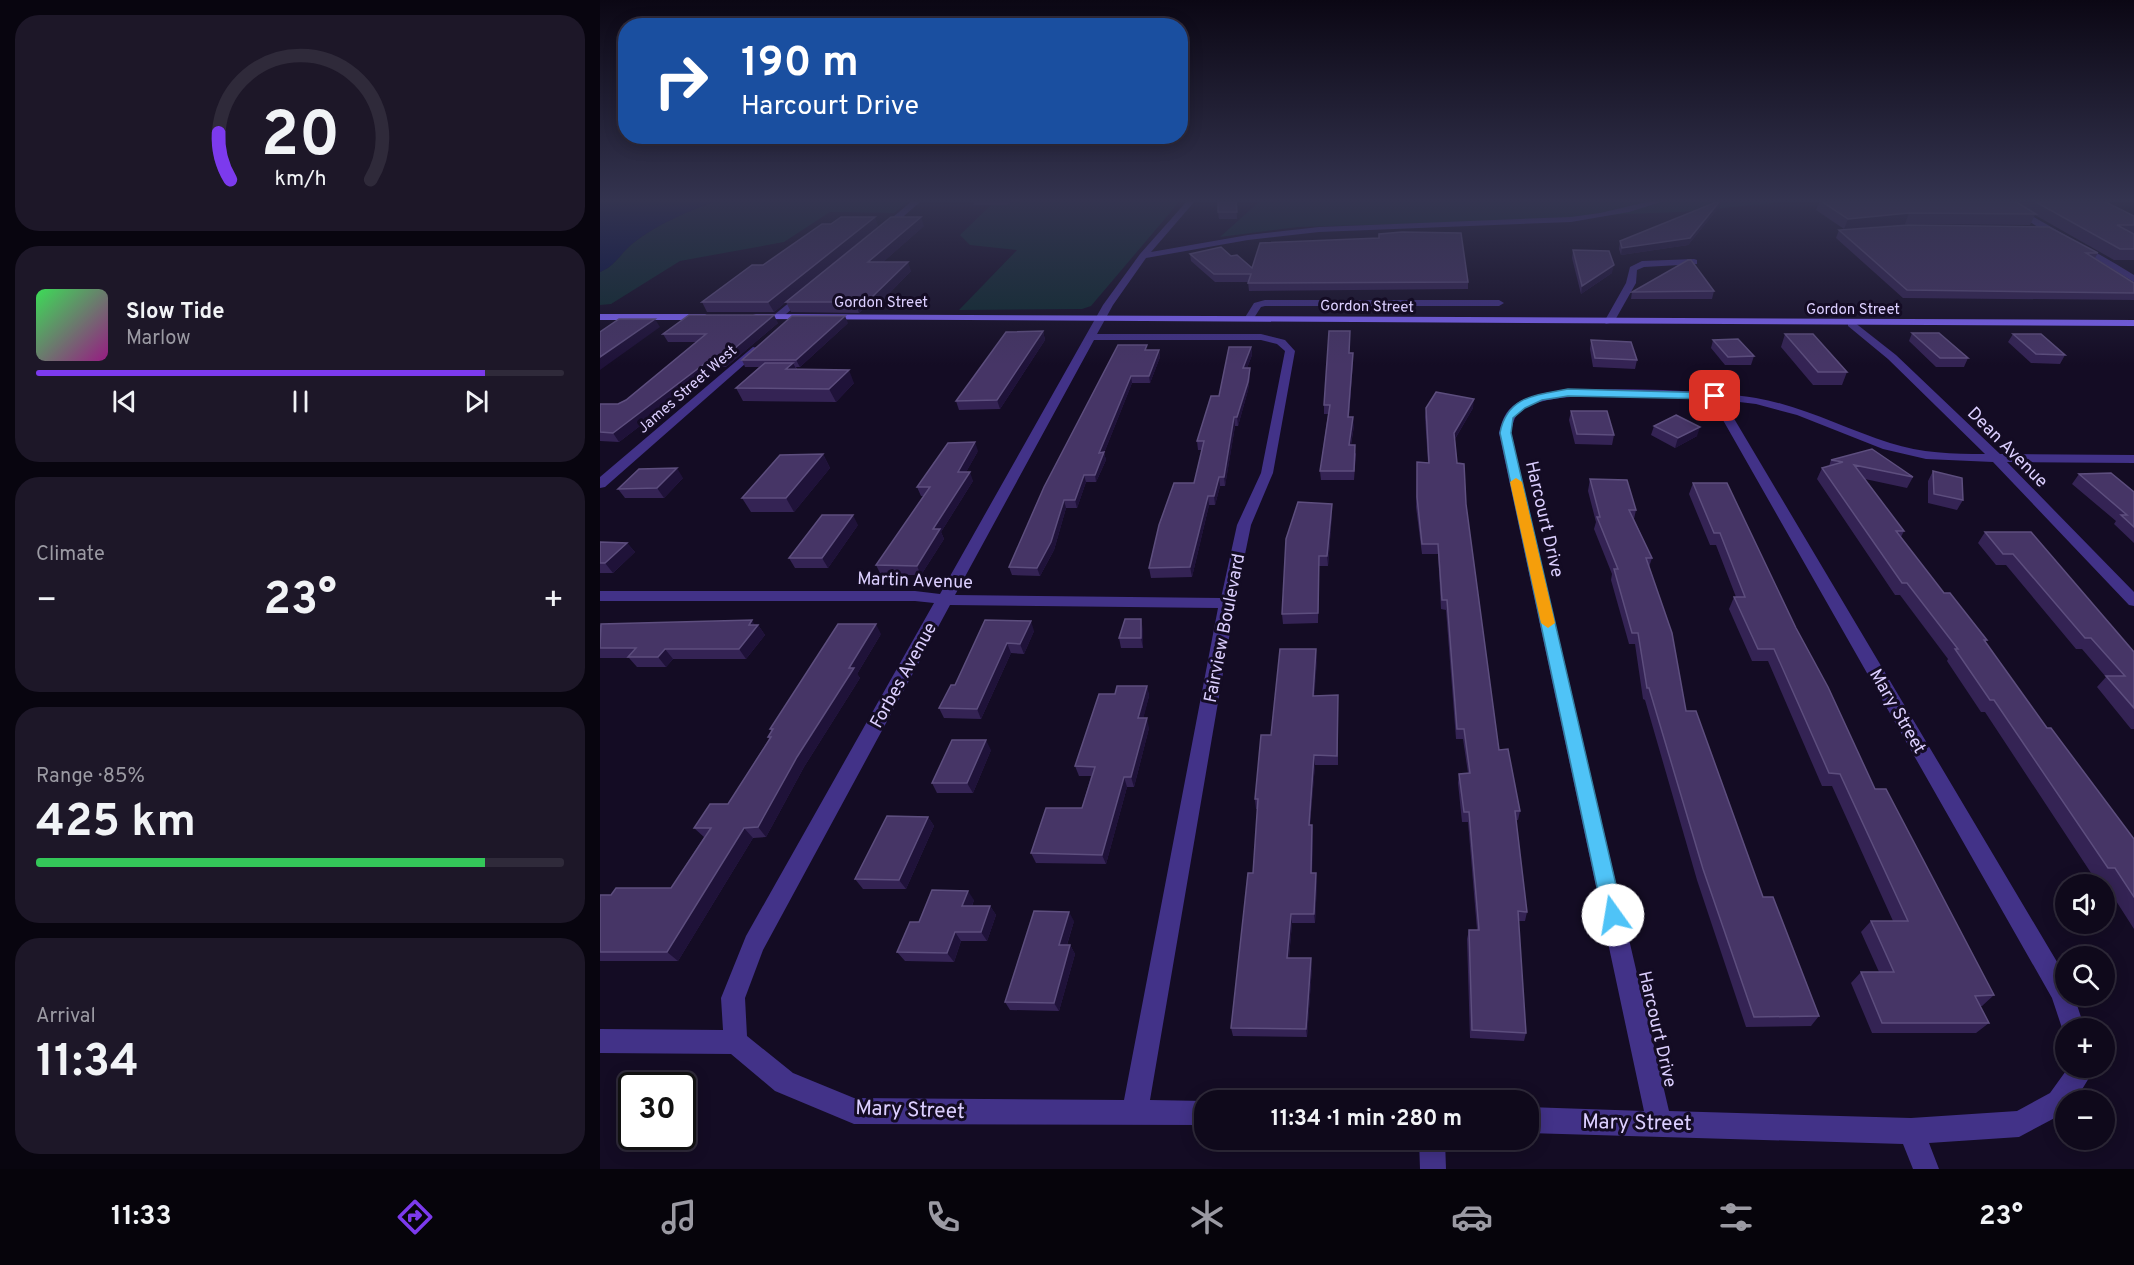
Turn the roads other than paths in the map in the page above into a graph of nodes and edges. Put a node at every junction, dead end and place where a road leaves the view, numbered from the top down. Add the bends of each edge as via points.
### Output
1 (1143, 255) edge
2 (2096, 256) edge
3 (1694, 262) edge
4 (2134, 279) edge
5 (815, 286) edge
6 (1499, 303) dead end
7 (715, 317) edge
8 (746, 317) edge
9 (777, 317) junction
10 (794, 317) junction
11 (603, 318) edge
12 (1101, 318) junction
13 (1249, 319) junction
14 (1609, 322) junction
15 (2134, 323) edge
16 (1851, 324) junction
17 (1091, 337) junction
18 (1715, 396) junction
19 (1996, 458) junction
20 (2134, 459) edge
21 (600, 484) edge
22 (600, 596) edge
23 (945, 600) junction
24 (2134, 601) edge
25 (1227, 603) junction
26 (2070, 1018) edge
27 (600, 1041) edge
28 (735, 1042) junction
29 (2076, 1078) edge
30 (1135, 1111) junction
31 (1194, 1113) edge
32 (1539, 1120) edge
33 (1659, 1122) junction
34 (1911, 1131) junction
35 (1432, 1150) edge
36 (1433, 1169) edge
37 (1926, 1169) edge

1 - 12 street, Forbes Avenue
2 - 4 street
3 - 14 street via 1642,264 1633,269 1631,283
5 - 9 street
6 - 13 street via 1265,303 1257,305
7 - 11 main road
8 - 9 main road, Gordon Street
9 - 10 main road, Gordon Street
10 - 12 main road, Gordon Street
10 - 21 street, James Street West
12 - 13 main road, Gordon Street
12 - 17 street, Forbes Avenue
13 - 14 main road, Gordon Street
14 - 16 main road, Gordon Street
15 - 16 main road, Gordon Street
16 - 19 street, Dean Avenue via 1892,357
17 - 23 street, Forbes Avenue
17 - 25 street, Fairview Boulevard via 1261,337 1278,340 1290,351 1267,473 1244,525
18 - 19 street, Harcourt Drive via 1802,413 1887,446 1947,457
18 - 26 street, Mary Street via 2062,993
18 - 33 street, Harcourt Drive via 1568,393 1540,397 1521,405 1508,417 1505,433
19 - 20 street, Harcourt Drive
19 - 24 street, Dean Avenue
22 - 23 street, Martin Avenue via 915,596
23 - 25 street, Martin Avenue
23 - 28 street, Forbes Avenue via 754,944 733,998
25 - 30 street, Fairview Boulevard
27 - 28 street
28 - 30 street, Mary Street via 784,1082 854,1111
29 - 34 street, Mary Street via 2059,1102 2019,1124
30 - 31 street, Mary Street
32 - 33 street, Mary Street
33 - 34 street, Mary Street
34 - 37 street
35 - 36 street

